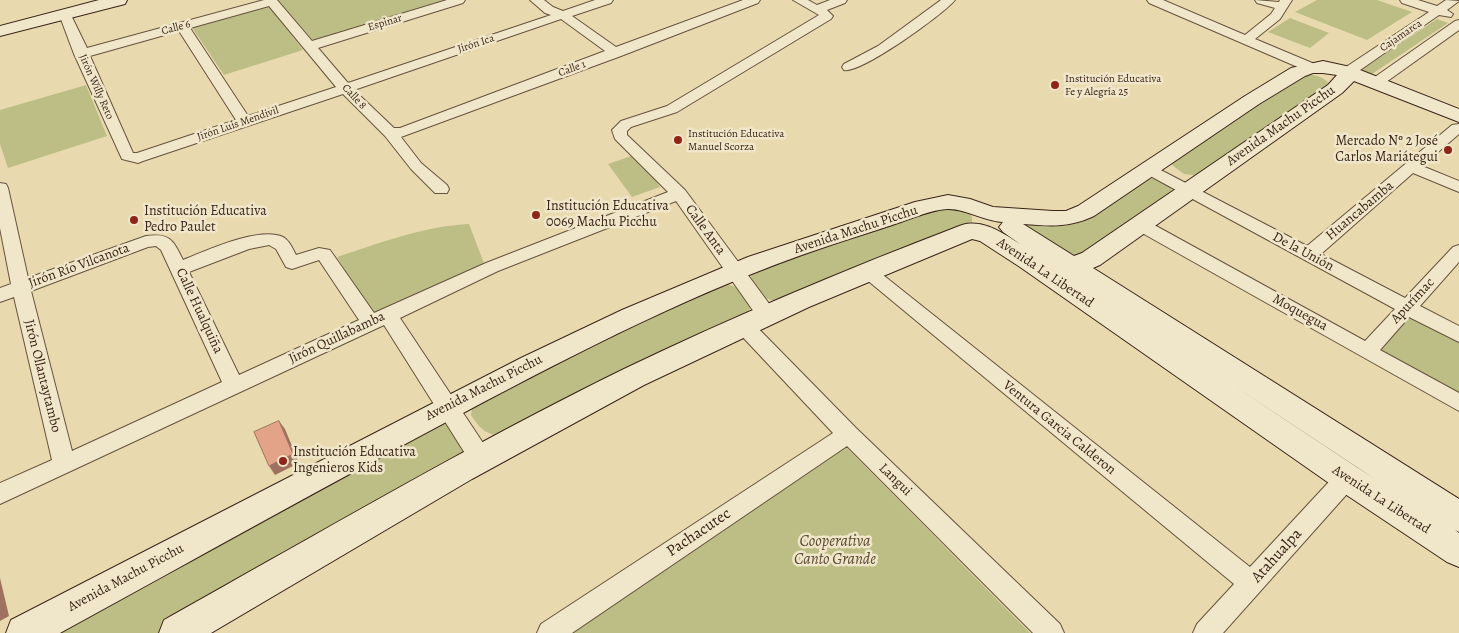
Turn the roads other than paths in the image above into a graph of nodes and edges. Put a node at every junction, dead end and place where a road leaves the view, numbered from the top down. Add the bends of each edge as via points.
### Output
1 (118, 0) edge
2 (459, 0) edge
3 (536, 0) edge
4 (608, 0) edge
5 (754, 0) edge
6 (799, 0) edge
7 (841, 0) edge
8 (949, 0) edge
9 (1153, 0) edge
10 (1261, 0) edge
11 (1406, 0) edge
12 (1454, 0) edge
13 (271, 1) edge
14 (1285, 4) edge
15 (1438, 11) junction
16 (822, 13) junction
17 (65, 14) junction
18 (563, 15) junction
19 (1459, 19) edge
20 (1459, 24) edge
21 (182, 26) junction
22 (0, 30) edge
23 (1248, 39) junction
24 (311, 46) junction
25 (616, 52) junction
26 (81, 54) junction
27 (849, 67) dead end
28 (1312, 68) junction
29 (1346, 76) junction
30 (1377, 82) junction
31 (345, 88) junction
32 (246, 122) junction
33 (1458, 124) edge
34 (619, 130) joint
35 (390, 133) junction
36 (130, 158) joint
37 (1412, 167) junction
38 (1148, 169) junction
39 (1459, 187) edge
40 (0, 188) edge
41 (441, 189) dead end
42 (1188, 191) junction
43 (679, 194) junction
44 (989, 224) junction
45 (1141, 225) junction
46 (160, 240) joint
47 (1459, 251) edge
48 (1309, 254) junction
49 (1029, 261) junction
50 (1074, 266) junction
51 (178, 269) junction
52 (735, 271) junction
53 (867, 272) junction
54 (21, 288) junction
55 (0, 295) edge
56 (1407, 307) junction
57 (379, 318) junction
58 (755, 319) junction
59 (1459, 335) edge
60 (1367, 351) junction
61 (234, 386) junction
62 (1459, 403) edge
63 (448, 407) junction
64 (848, 434) junction
65 (481, 459) junction
66 (64, 464) junction
67 (1347, 478) junction
68 (0, 494) edge
69 (1459, 518) edge
70 (1459, 551) edge
71 (1252, 584) junction
72 (24, 633) edge
73 (177, 633) edge
74 (550, 633) edge
75 (1051, 633) edge
76 (1206, 633) edge

1 - 17 street
2 - 24 street, Espinar
3 - 18 street
4 - 18 street, Jirón Ica
5 - 25 street, Calle 1
6 - 16 street
7 - 16 street
8 - 27 street via 882,49
9 - 23 street
10 - 14 street
11 - 15 street
12 - 15 street, Cajamarca
13 - 21 street, Calle 6
13 - 24 street, Calle 8
14 - 23 street
15 - 19 street
15 - 29 street, Cajamarca
16 - 34 street via 672,109 626,124
17 - 22 street
17 - 26 street, Jirón Willy Reto
18 - 25 street
18 - 31 street, Jirón Ica
20 - 30 street, Cajamarca
21 - 26 street, Calle 6
21 - 32 street
23 - 28 street
24 - 31 street, Calle 8
25 - 35 street, Calle 1 via 402,132
26 - 36 street, Jirón Willy Reto
28 - 29 street, Avenida Machu Picchu via 1323,67
28 - 38 street, Avenida Machu Picchu via 1298,72 1252,100
29 - 30 street
29 - 33 street
29 - 42 street, Avenida Machu Picchu
30 - 33 street
31 - 32 street, Jirón Luis Mendivil
31 - 35 street, Calle 8
32 - 36 street, Jirón Luis Mendivil
33 - 37 street, Huancabamba
34 - 43 street, Calle Anta via 620,136
35 - 41 street, Calle 8 via 416,166
37 - 39 street
37 - 48 street, Huancabamba
38 - 42 street, De la Unión
38 - 44 street, Avenida Machu Picchu via 1086,211 1070,218 1000,214
40 - 54 street, Jirón Ollantaytambo
42 - 45 street, Avenida Machu Picchu
42 - 48 street, De la Unión
43 - 52 street, Calle Anta
43 - 57 street, Jirón Quillabamba via 492,267
44 - 49 street, Avenida La Libertad
44 - 50 street, Avenida La Libertad
44 - 52 street, Avenida Machu Picchu via 970,206 948,202 937,204
44 - 53 street, Avenida Machu Picchu
45 - 50 street, Avenida Machu Picchu via 1091,259
45 - 60 street, Moquegua
46 - 51 street, Calle Hualquiña via 168,247
46 - 54 street, Jirón Río Vilcanota via 146,242
47 - 56 street, Apurímac
48 - 56 street, De la Unión
49 - 50 street, Avenida Machu Picchu
49 - 67 street, Avenida La Libertad
50 - 69 street, Avenida La Libertad
51 - 57 street via 256,239 275,240 292,263 324,254
51 - 61 street, Calle Hualquiña
52 - 58 street, Calle Anta
52 - 63 street, Avenida Machu Picchu via 578,342
53 - 58 street, Avenida Machu Picchu
53 - 71 street, Ventura Garcia Calderon
54 - 55 street, Jirón Río Vilcanota
54 - 66 street, Jirón Ollantaytambo
56 - 59 street, De la Unión
56 - 60 street, Apurímac
57 - 61 street, Jirón Quillabamba
57 - 63 street
58 - 64 street, Langui
58 - 65 street, Avenida Machu Picchu via 632,378
60 - 62 street, Moquegua
61 - 66 street, Jirón Quillabamba
63 - 65 street
63 - 72 street, Avenida Machu Picchu
64 - 74 street, Pachacutec
64 - 75 street, Langui
65 - 73 street, Avenida Machu Picchu
66 - 68 street, Jirón Quillabamba
67 - 70 street, Avenida La Libertad
67 - 71 street, Atahualpa
71 - 76 street, Atahualpa

